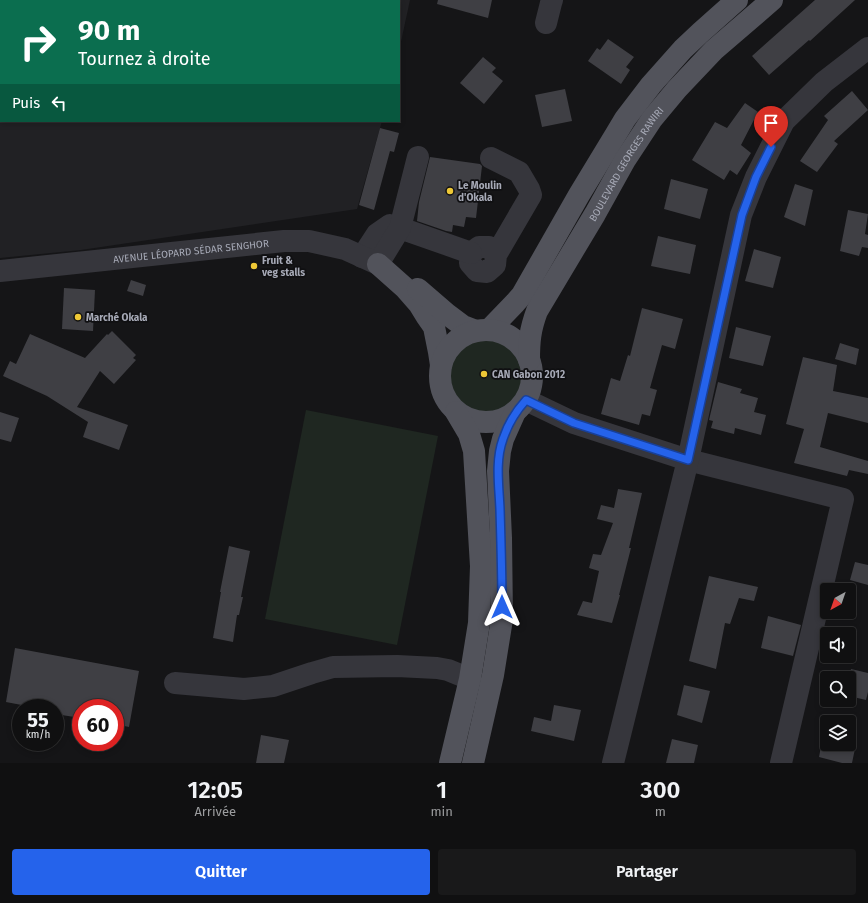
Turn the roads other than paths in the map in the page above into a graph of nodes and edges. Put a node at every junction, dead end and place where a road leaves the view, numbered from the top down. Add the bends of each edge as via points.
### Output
1 (552, 0) edge
2 (737, 0) edge
3 (772, 0) edge
4 (546, 23) dead end
5 (868, 48) edge
6 (418, 157) dead end
7 (491, 158) dead end
8 (400, 228) junction
9 (370, 260) junction
10 (0, 271) edge
11 (483, 331) junction
12 (529, 360) junction
13 (441, 365) junction
14 (521, 406) junction
15 (456, 412) junction
16 (688, 460) junction
17 (470, 679) junction
18 (175, 683) dead end
19 (450, 763) edge
20 (473, 763) edge
21 (613, 763) edge
22 (780, 763) edge

1 - 4 street
2 - 11 main road via 683,49 651,85 616,134 522,295
3 - 12 main road, BOULEVARD GEORGES RAWIRI via 695,69 664,103 639,137 537,311 530,331
5 - 16 street via 824,82 784,121 756,177 742,215
6 - 8 street
7 - 8 street via 519,172 531,195 496,255 489,247 479,247 471,253
8 - 9 street
9 - 10 street, AVENUE LÉOPARD SÉDAR SENGHOR via 327,244 284,241
9 - 11 main road via 398,274 463,326
9 - 13 main road via 405,288 428,317 434,327
11 - 12 main road via 502,333 522,349
11 - 13 main road via 464,335 454,343
12 - 14 main road via 532,373 531,387
13 - 15 main road via 439,377 442,390 447,402
14 - 15 main road via 502,420 486,423 470,420
14 - 16 street
14 - 20 main road via 502,439 500,451 498,471 502,619 494,675
15 - 17 main road via 470,434 478,497 481,566 479,623
16 - 21 street
16 - 22 street via 843,499
17 - 18 street via 437,668 397,666 333,667 272,686 244,689
17 - 19 main road

